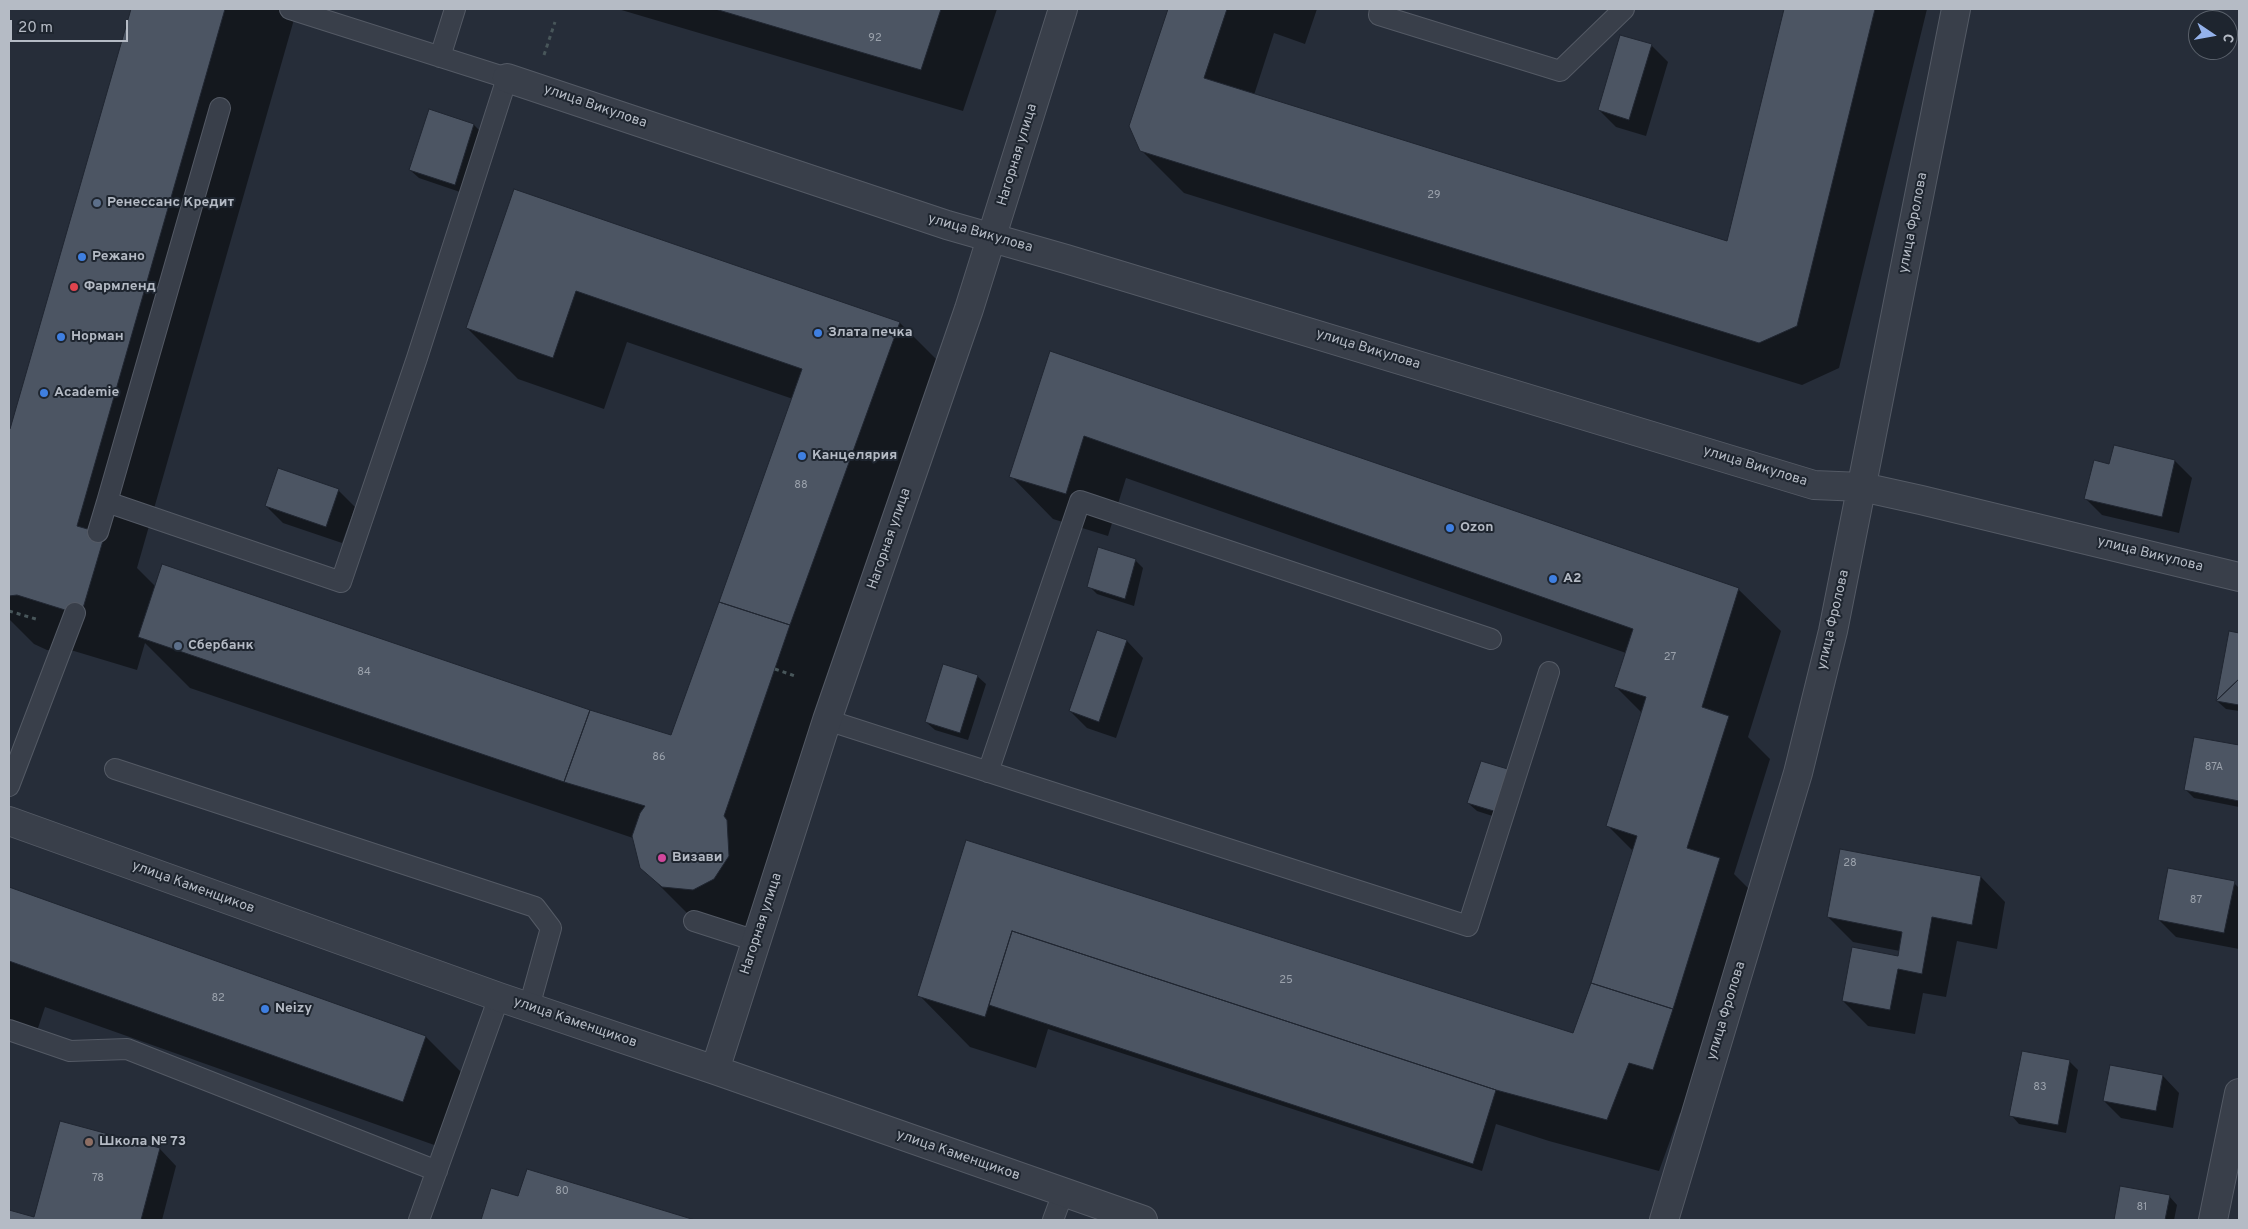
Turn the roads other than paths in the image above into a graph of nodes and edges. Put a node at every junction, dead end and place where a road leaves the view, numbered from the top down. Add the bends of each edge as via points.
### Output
1 (290, 9) edge
2 (455, 9) edge
3 (1063, 9) edge
4 (1380, 9) edge
5 (1624, 9) edge
6 (1956, 9) edge
7 (440, 57) junction
8 (508, 78) junction
9 (220, 108) dead end
10 (992, 238) junction
11 (1862, 487) junction
12 (107, 502) junction
13 (98, 532) dead end
14 (2239, 577) edge
15 (75, 613) dead end
16 (1491, 639) dead end
17 (1548, 672) dead end
18 (827, 720) junction
19 (116, 770) dead end
20 (988, 772) junction
21 (9, 786) edge
22 (9, 822) edge
23 (694, 921) dead end
24 (756, 941) junction
25 (499, 997) junction
26 (529, 1008) junction
27 (9, 1030) edge
28 (715, 1070) junction
29 (2239, 1093) edge
30 (437, 1171) junction
31 (1063, 1192) junction
32 (420, 1220) edge
33 (1053, 1220) edge
34 (1143, 1220) edge
35 (1664, 1220) edge
36 (2213, 1220) edge

1 - 7 lane
2 - 7 lane
3 - 10 street, Нагорная улица
4 - 5 lane via 1379,15 1560,72
6 - 11 street, улица Фролова
7 - 8 lane
8 - 10 street, улица Викулова
8 - 12 lane via 341,582
9 - 12 lane
10 - 11 street, улица Викулова via 1814,484
10 - 18 street, Нагорная улица
11 - 14 street, улица Викулова
11 - 35 street, улица Фролова via 1833,631 1798,773
12 - 13 lane
15 - 21 lane
16 - 20 lane via 1080,501
17 - 20 lane via 1468,926
18 - 20 lane
18 - 24 street, Нагорная улица
19 - 26 lane via 535,907 550,928
22 - 25 street, улица Каменщиков
23 - 24 lane
24 - 28 street, Нагорная улица
25 - 26 street, улица Каменщиков
25 - 30 lane
26 - 28 street, улица Каменщиков
27 - 30 lane via 70,1051 127,1049
28 - 31 street, улица Каменщиков
29 - 36 street
30 - 32 lane
31 - 33 lane
31 - 34 street, улица Каменщиков

